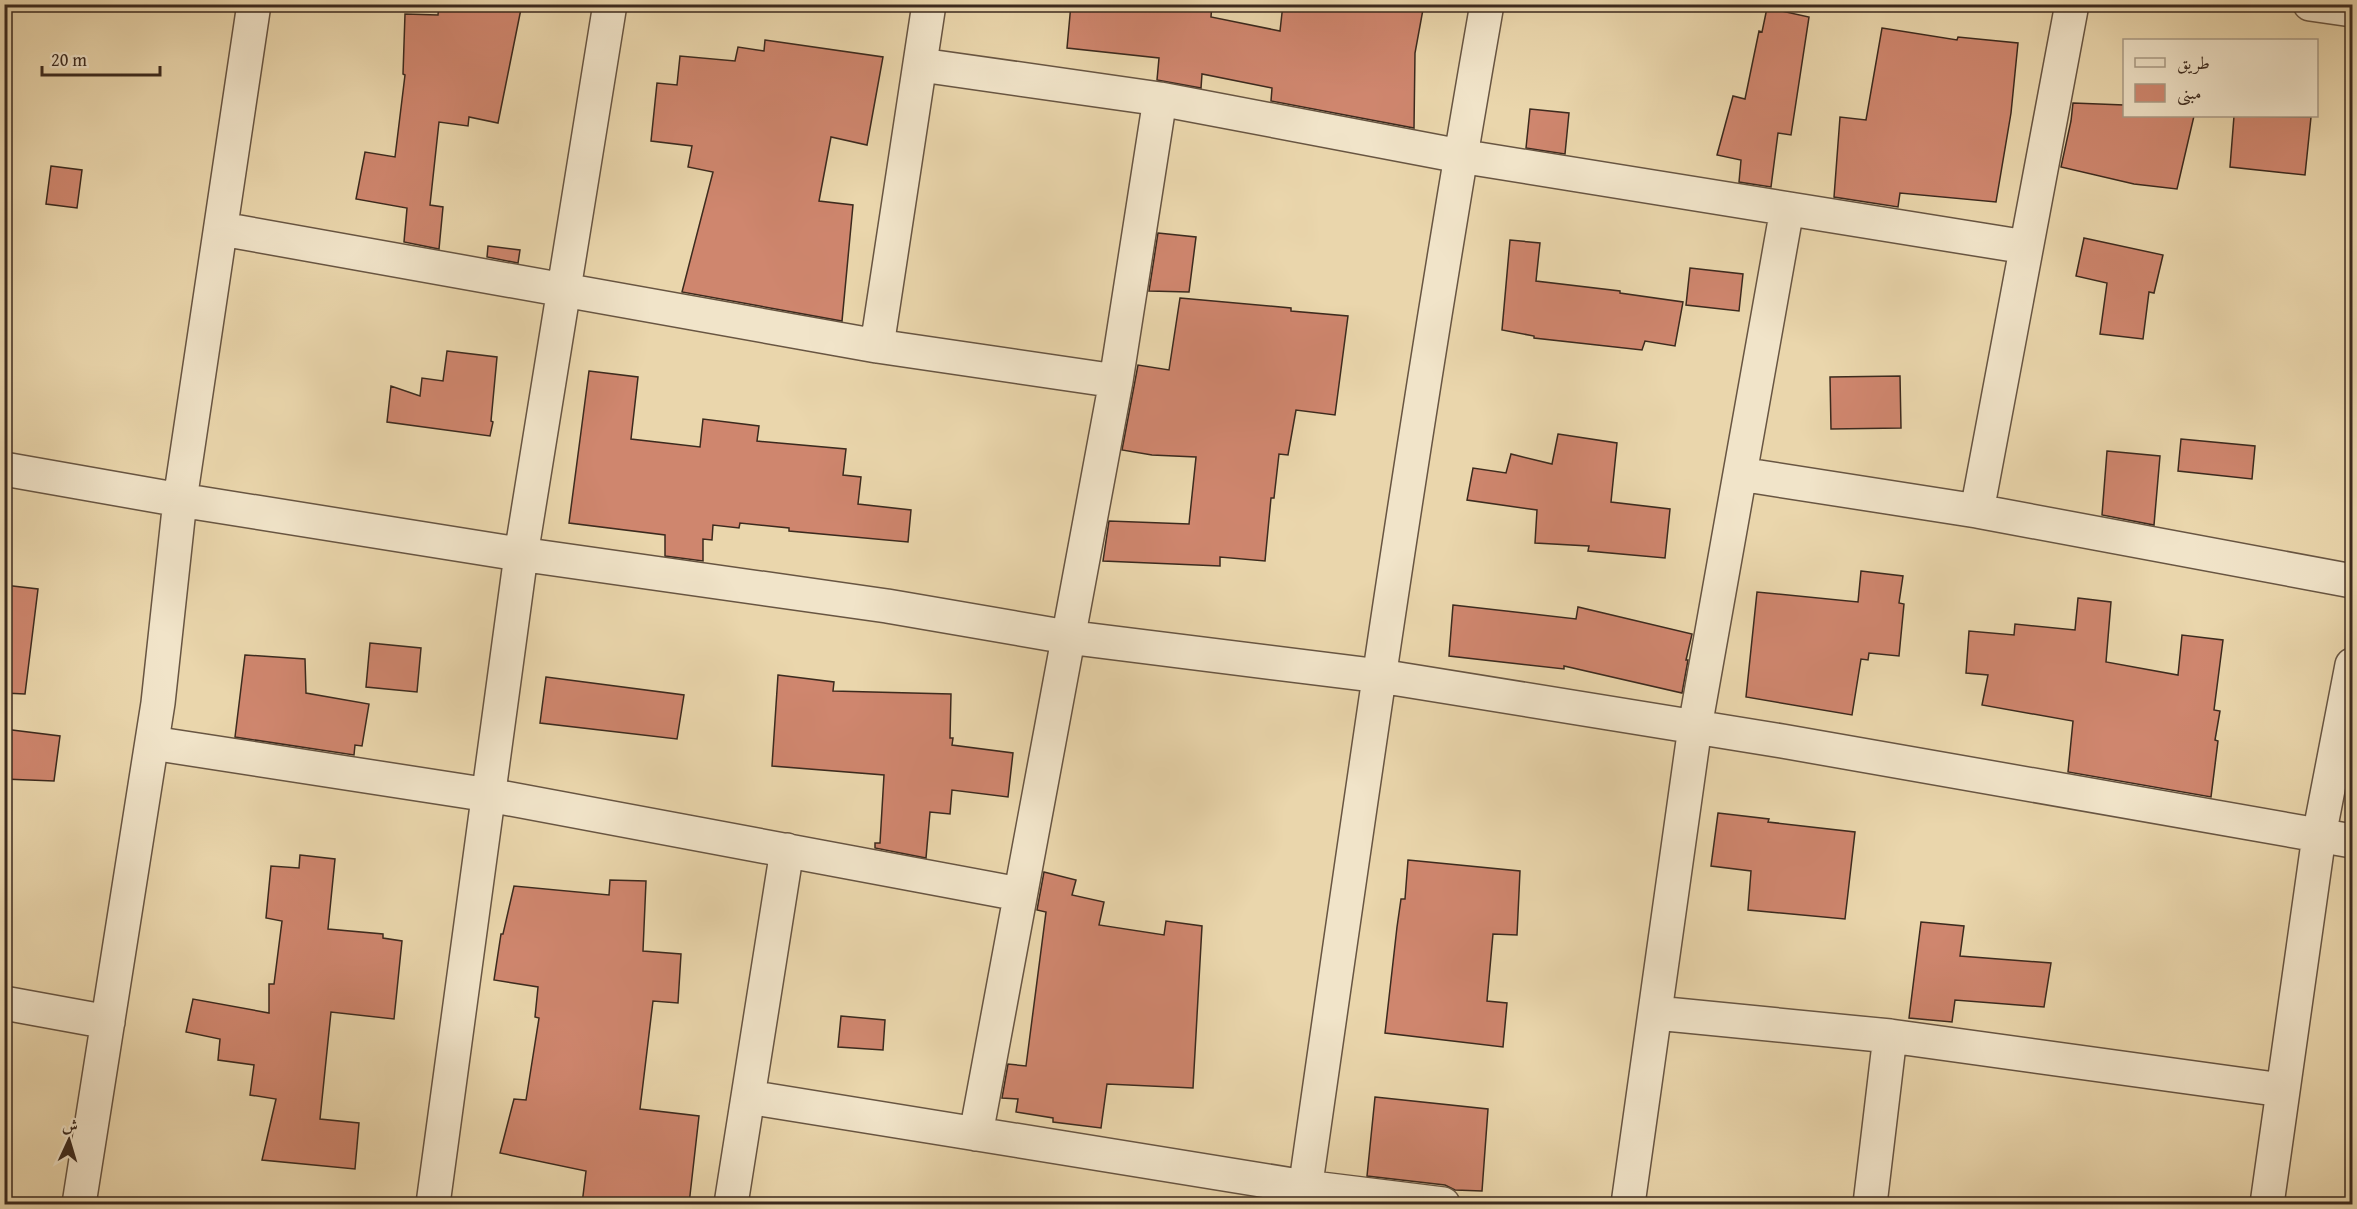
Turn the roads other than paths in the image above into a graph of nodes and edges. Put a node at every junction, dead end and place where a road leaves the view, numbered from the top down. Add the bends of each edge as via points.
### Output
1 (254, 4) edge
2 (610, 4) edge
3 (929, 4) edge
4 (1487, 4) edge
5 (2072, 4) edge
6 (2310, 4) edge
7 (2352, 10) edge
8 (921, 66) junction
9 (1160, 99) junction
10 (1460, 156) junction
11 (1787, 209) junction
12 (222, 230) junction
13 (2026, 247) junction
14 (564, 290) junction
15 (877, 346) junction
16 (1116, 381) junction
17 (4, 469) edge
18 (1740, 474) junction
19 (180, 501) junction
20 (1977, 510) junction
21 (522, 555) junction
22 (2352, 581) edge
23 (1067, 637) junction
24 (2352, 665) edge
25 (1380, 676) junction
26 (1695, 727) junction
27 (152, 743) junction
28 (489, 795) junction
29 (2319, 836) junction
30 (2352, 841) edge
31 (787, 850) junction
32 (1019, 894) junction
33 (4, 1003) edge
34 (1656, 1013) junction
35 (108, 1022) junction
36 (1890, 1036) junction
37 (2282, 1090) junction
38 (748, 1097) junction
39 (976, 1134) junction
40 (1304, 1196) edge
41 (79, 1204) edge
42 (433, 1204) edge
43 (730, 1204) edge
44 (1443, 1204) edge
45 (1628, 1204) edge
46 (1870, 1204) edge
47 (2267, 1204) edge

1 - 12 street
2 - 14 street
3 - 8 street
4 - 10 street
5 - 13 street
6 - 7 street
8 - 9 street
8 - 15 street
9 - 10 street
9 - 16 street
10 - 11 street
10 - 25 street
11 - 13 street
11 - 18 street
12 - 14 street
12 - 19 street
13 - 20 street
14 - 15 street
14 - 21 street
15 - 16 street
16 - 23 street
17 - 19 street
18 - 20 street
18 - 26 street
19 - 21 street
19 - 27 street
20 - 22 street
21 - 23 street via 887,606
21 - 28 street
23 - 25 street
23 - 32 street
24 - 29 street
25 - 26 street
25 - 40 street
26 - 29 street
26 - 34 street
27 - 28 street
27 - 35 street
28 - 31 street
28 - 42 street
29 - 30 street
29 - 37 street
31 - 32 street
31 - 38 street
32 - 39 street
33 - 35 street
34 - 36 street
34 - 45 street
35 - 41 street
36 - 37 street
36 - 46 street
37 - 47 street
38 - 39 street
38 - 43 street
39 - 40 street
40 - 44 street

